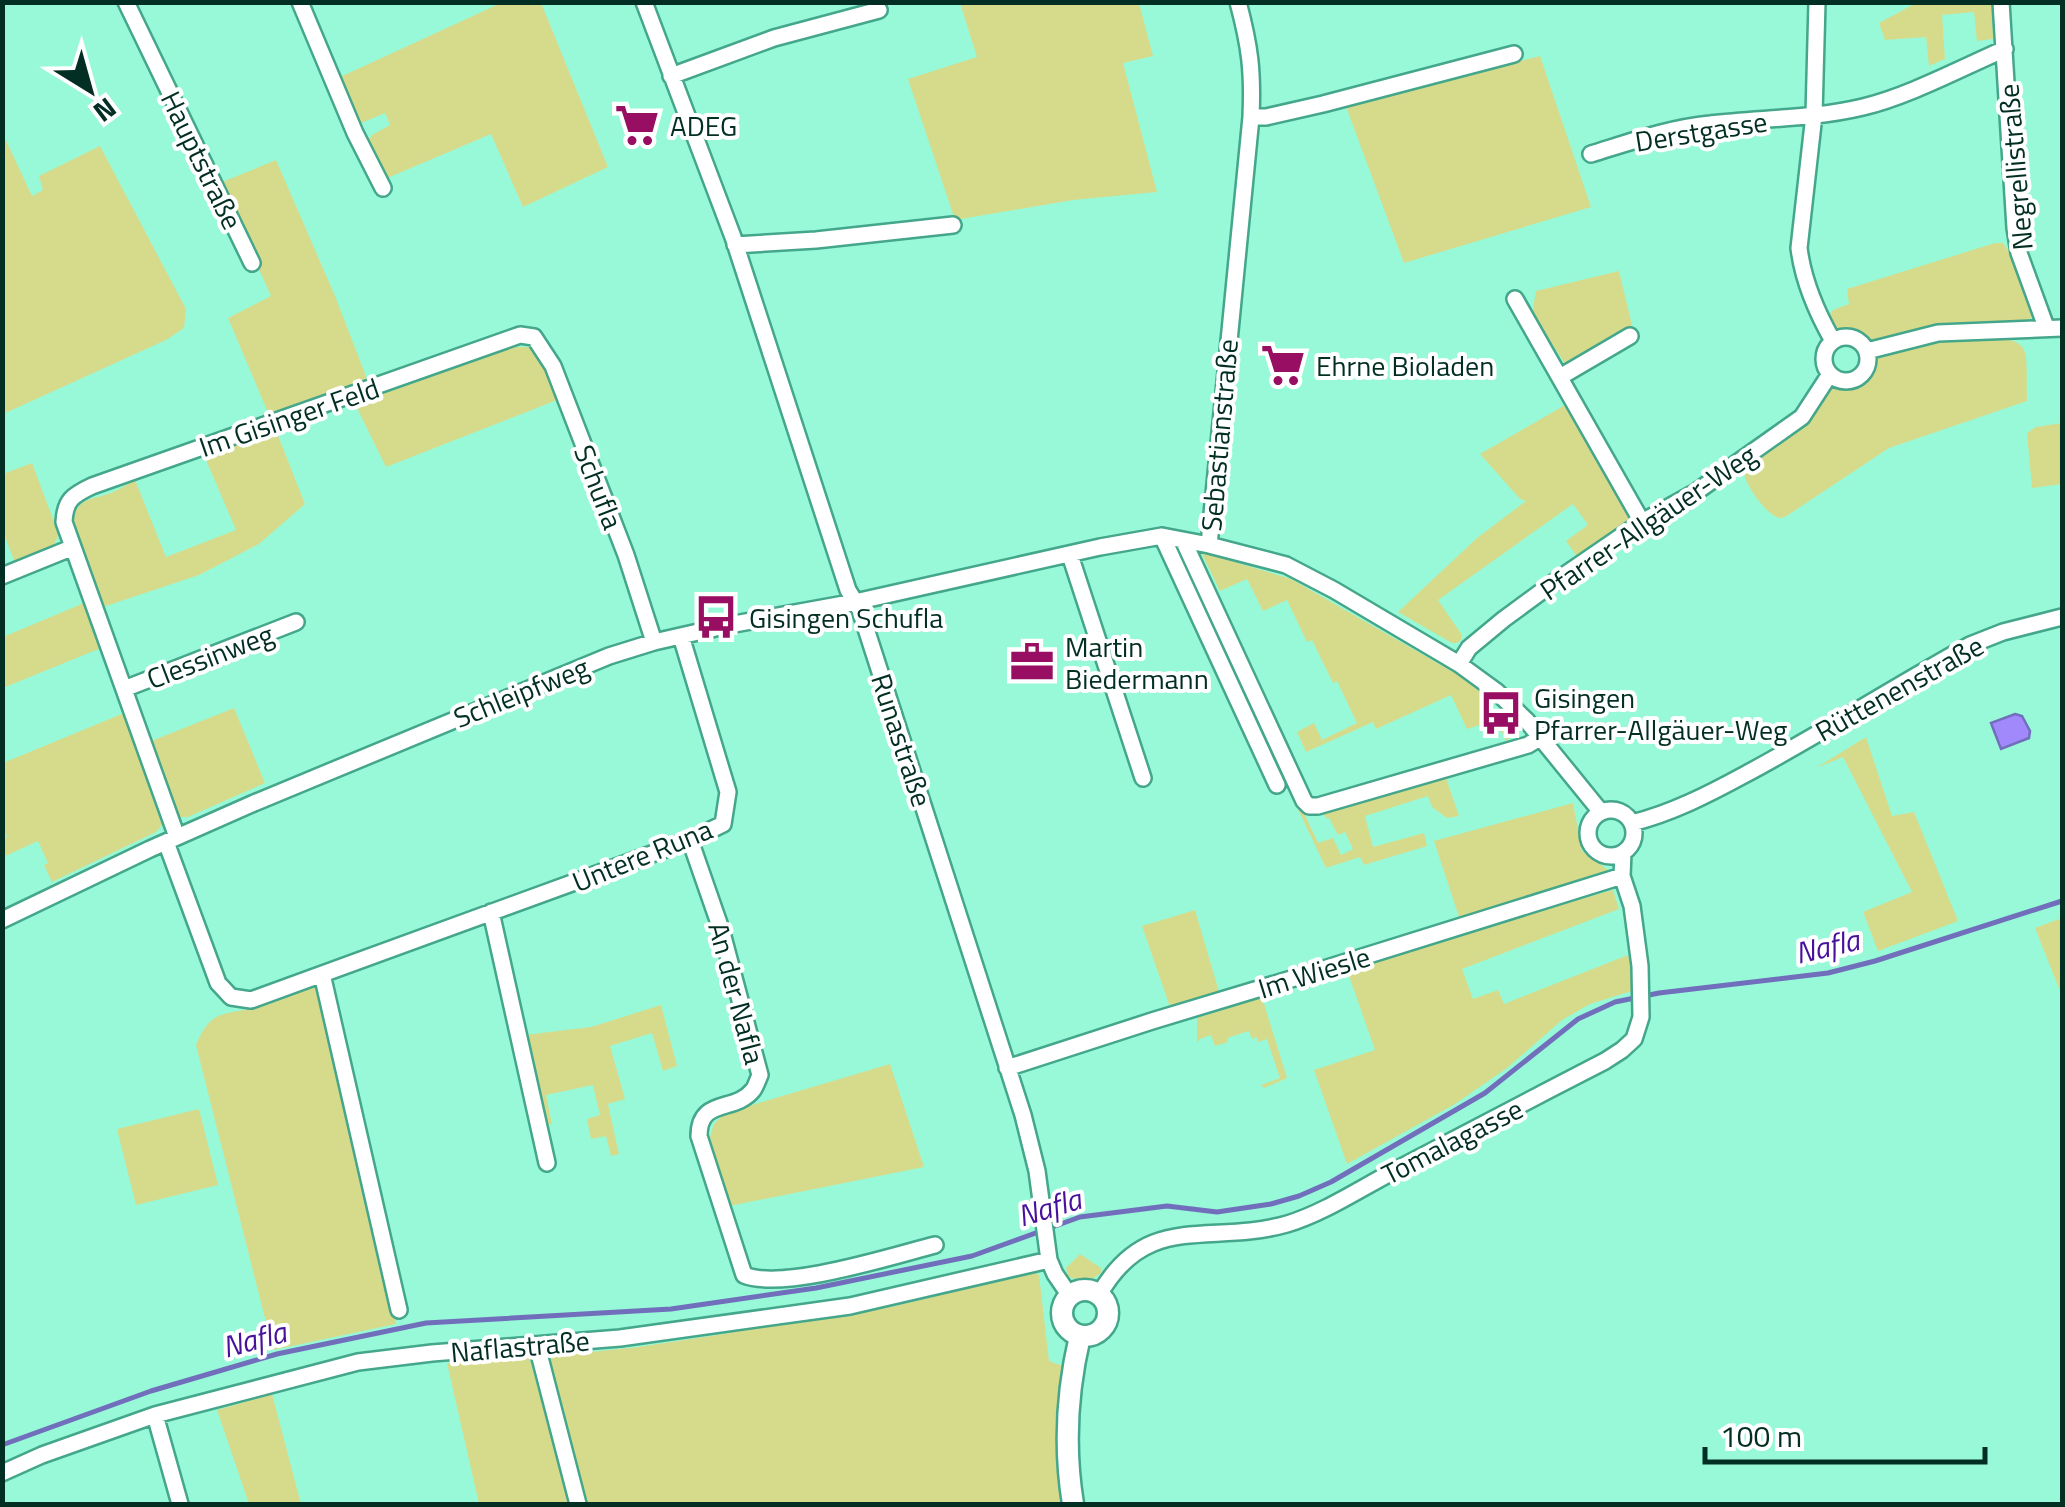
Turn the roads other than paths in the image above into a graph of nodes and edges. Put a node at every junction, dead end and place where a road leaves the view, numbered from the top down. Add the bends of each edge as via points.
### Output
1 (126, 2) edge
2 (300, 2) edge
3 (644, 2) edge
4 (1238, 2) edge
5 (1817, 2) edge
6 (2002, 2) edge
7 (879, 10) dead end
8 (2005, 49) junction
9 (1514, 54) dead end
10 (671, 76) junction
11 (1814, 115) junction
12 (1251, 117) junction
13 (1591, 154) dead end
14 (383, 188) dead end
15 (953, 224) dead end
16 (735, 244) junction
17 (252, 263) dead end
18 (1515, 299) dead end
19 (2054, 327) edge
20 (1630, 336) dead end
21 (534, 337) joint
22 (1833, 341) junction
23 (1867, 351) junction
24 (1830, 374) junction
25 (1560, 376) junction
26 (64, 522) joint
27 (1642, 522) junction
28 (1162, 536) junction
29 (1184, 542) junction
30 (1209, 545) junction
31 (72, 548) junction
32 (1070, 555) junction
33 (2, 576) edge
34 (854, 602) junction
35 (2062, 617) edge
36 (296, 622) dead end
37 (680, 636) junction
38 (654, 642) junction
39 (1459, 664) junction
40 (124, 690) junction
41 (1541, 737) junction
42 (1143, 778) dead end
43 (1277, 785) dead end
44 (1601, 812) junction
45 (1632, 822) junction
46 (171, 840) junction
47 (690, 840) junction
48 (1623, 853) junction
49 (1622, 876) junction
50 (491, 912) junction
51 (2, 920) edge
52 (322, 974) junction
53 (1007, 1068) junction
54 (546, 1163) dead end
55 (935, 1246) dead end
56 (1049, 1260) junction
57 (1099, 1295) junction
58 (1070, 1296) junction
59 (399, 1310) dead end
60 (1080, 1336) junction
61 (537, 1346) junction
62 (155, 1415) junction
63 (2, 1473) edge
64 (180, 1504) edge
65 (578, 1504) edge
66 (1073, 1504) edge

1 - 17 street, Hauptstraße
2 - 14 street
3 - 10 street, Runastraße
4 - 12 street, Sebastianstraße via 1253,73
5 - 11 street, Derstgasse
6 - 8 street, Negrellistraße
7 - 10 street via 774,38
8 - 11 street, Derstgasse via 1865,107
8 - 19 street, Negrellistraße via 2019,253
9 - 12 street
10 - 16 street, Runastraße
11 - 13 street, Derstgasse via 1660,132
11 - 22 street, Derstgasse via 1799,248
12 - 30 street, Sebastianstraße
15 - 16 street
16 - 34 street, Runastraße
18 - 25 street
19 - 23 street, Negrellistraße via 1938,333
20 - 25 street
21 - 26 street, Im Gisinger Feld via 520,336 92,486 65,507
21 - 38 street, Schufla via 553,366
22 - 23 street via 1853,338
22 - 24 street via 1824,360
23 - 24 street via 1868,366 1858,378 1843,381
24 - 27 street, Pfarrer-Allgäuer-Weg via 1802,416
25 - 27 street
26 - 31 street, Clessinweg
27 - 39 street, Pfarrer-Allgäuer-Weg via 1504,619
28 - 29 street, Schleipfweg
28 - 32 street, Schleipfweg
28 - 43 street
29 - 30 street, Schleipfweg
29 - 41 street, Sebastianstraße via 1309,806
30 - 39 street, Sebastianstraße via 1286,565
31 - 33 street
31 - 40 street, Clessinweg
32 - 34 street, Schleipfweg
32 - 42 street
34 - 37 street, Schleipfweg
34 - 53 street, Runastraße
35 - 45 street, Rüttenenstraße via 1970,645 1774,759 1699,798
36 - 40 street, Clessinweg
37 - 38 street, Schleipfweg
37 - 47 street, Untere Runa via 728,792 722,824
38 - 46 street, Schleipfweg
39 - 41 street, Sebastianstraße
40 - 46 street, Clessinweg
41 - 44 street, Sebastianstraße
44 - 45 street via 1622,812
44 - 48 street via 1588,830 1591,844 1602,854
45 - 48 street via 1632,843
46 - 51 street, Schleipfweg
46 - 52 street, Untere Runa via 218,982 231,998 251,1000
47 - 50 street, Untere Runa
47 - 55 street, An der Nafla via 760,1074 754,1090 707,1112 699,1124 744,1274 771,1280 820,1273
48 - 49 street, Tomalagasse
49 - 53 street, Im Wiesle
49 - 57 street, Tomalagasse via 1641,975 1634,1038 1605,1061 1293,1222 1152,1242 1126,1258
50 - 52 street, Untere Runa
50 - 54 street
52 - 59 street
53 - 56 street, Runastraße via 1037,1170
56 - 58 street, Runastraße
56 - 61 street, Naflastraße via 850,1306
57 - 58 street via 1084,1290
57 - 60 street, Runastraße via 1106,1323
58 - 60 street, Runastraße via 1062,1316
60 - 66 street, Runastraße via 1068,1427
61 - 62 street, Naflastraße via 358,1362
61 - 65 street
62 - 63 street, Naflastraße
62 - 64 street

